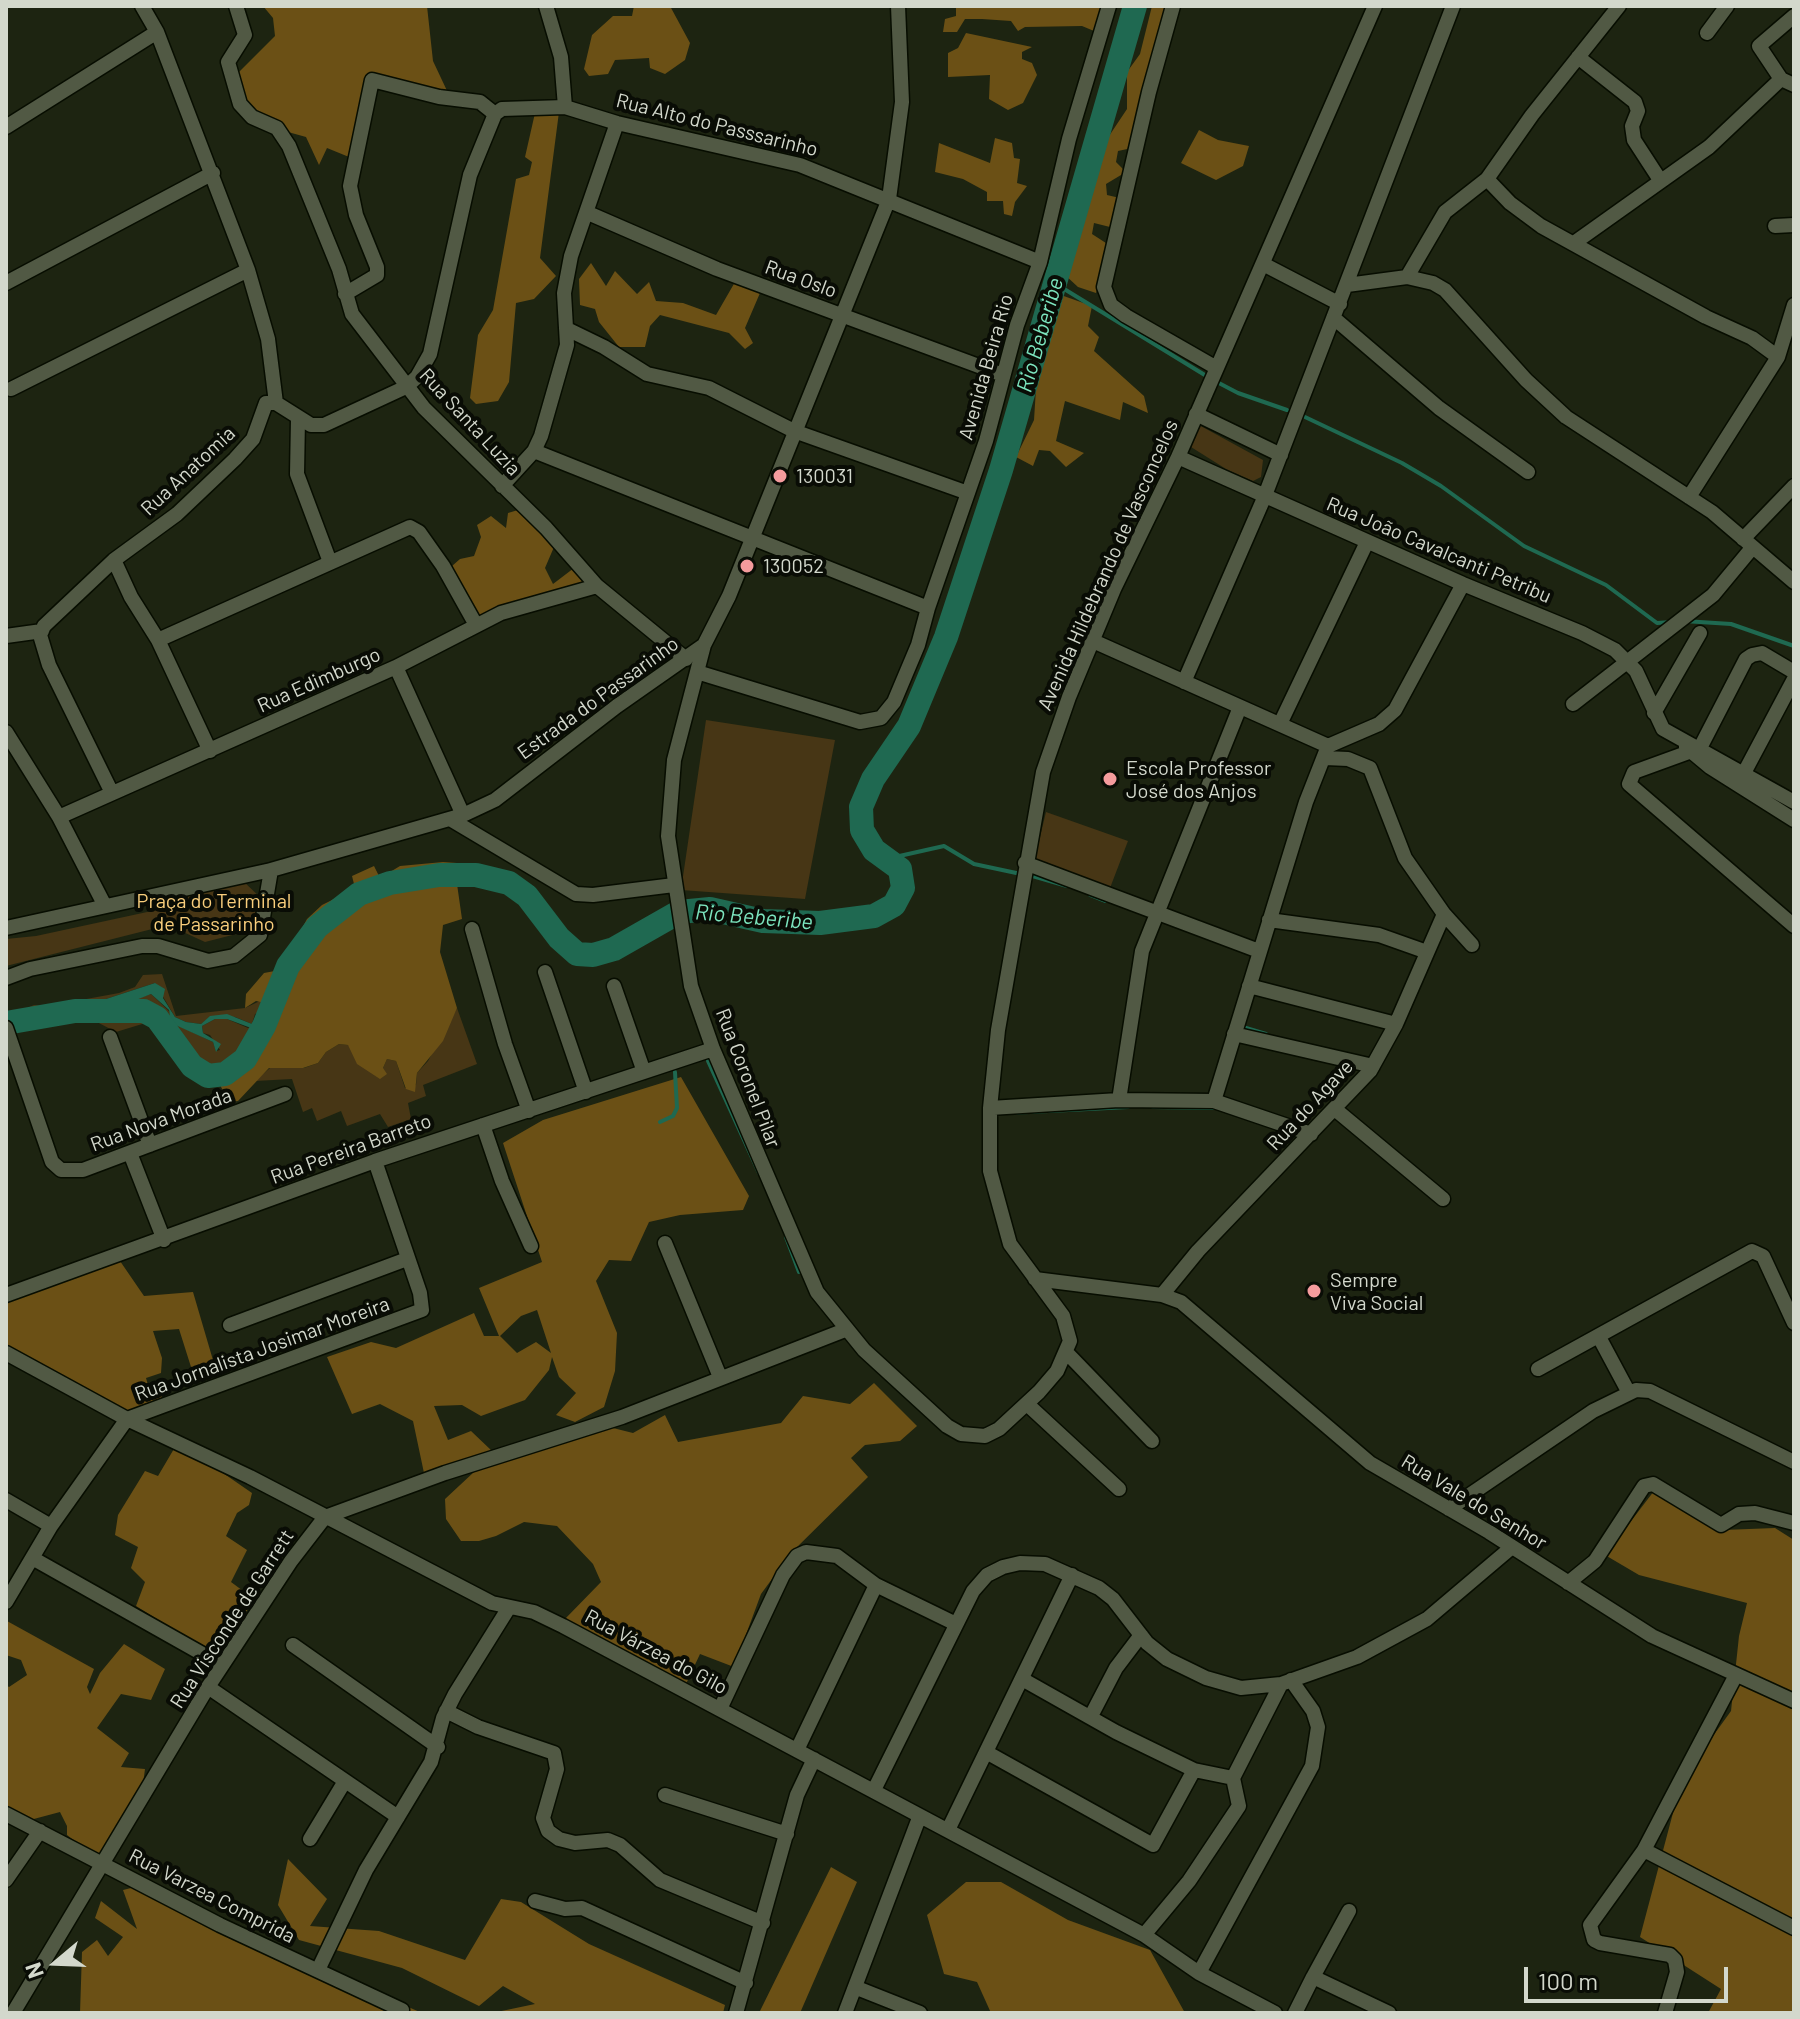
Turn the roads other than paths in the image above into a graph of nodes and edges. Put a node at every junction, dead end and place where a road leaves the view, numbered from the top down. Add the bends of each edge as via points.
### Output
1 (142, 6) edge
2 (236, 6) edge
3 (546, 6) edge
4 (898, 6) edge
5 (1109, 6) edge
6 (1173, 6) edge
7 (1375, 6) edge
8 (1453, 6) edge
9 (1619, 6) edge
10 (1727, 6) edge
11 (1794, 16) edge
12 (157, 32) junction
13 (1707, 33) dead end
14 (1578, 57) junction
15 (1788, 82) edge
16 (565, 107) junction
17 (495, 114) junction
18 (617, 123) junction
19 (6, 127) edge
20 (213, 173) junction
21 (1487, 179) junction
22 (1660, 180) junction
23 (889, 199) junction
24 (588, 213) junction
25 (1794, 225) edge
26 (1775, 226) dead end
27 (1574, 243) junction
28 (1040, 262) junction
29 (1263, 264) junction
30 (248, 270) junction
31 (1407, 277) junction
32 (6, 283) edge
33 (1347, 285) junction
34 (345, 294) junction
35 (1340, 304) junction
36 (1794, 305) edge
37 (840, 314) junction
38 (1335, 319) junction
39 (569, 330) junction
40 (1778, 357) junction
41 (1212, 374) junction
42 (1003, 375) junction
43 (406, 387) junction
44 (11, 389) dead end
45 (276, 403) junction
46 (1196, 414) junction
47 (298, 419) junction
48 (794, 431) junction
49 (534, 451) junction
50 (1281, 455) junction
51 (1178, 457) junction
52 (1528, 472) dead end
53 (502, 486) junction
54 (1794, 486) edge
55 (968, 493) junction
56 (1689, 497) junction
57 (1264, 498) junction
58 (752, 540) junction
59 (1367, 542) junction
60 (1748, 543) junction
61 (114, 560) junction
62 (330, 562) junction
63 (1794, 582) edge
64 (1463, 584) junction
65 (597, 586) junction
66 (928, 608) junction
67 (476, 625) junction
68 (42, 631) junction
69 (1700, 633) dead end
70 (6, 636) edge
71 (158, 640) junction
72 (1093, 641) junction
73 (704, 645) junction
74 (686, 659) junction
75 (1628, 659) junction
76 (396, 667) junction
77 (697, 672) junction
78 (1794, 672) edge
79 (1794, 679) edge
80 (1184, 682) junction
81 (1573, 704) dead end
82 (1240, 707) junction
83 (1654, 713) junction
84 (1280, 724) junction
85 (6, 732) edge
86 (1696, 750) junction
87 (210, 751) junction
88 (1327, 752) junction
89 (1744, 773) junction
90 (112, 793) junction
91 (1793, 799) edge
92 (59, 817) junction
93 (457, 817) junction
94 (1794, 820) edge
95 (1025, 864) junction
96 (271, 870) junction
97 (242, 875) junction
98 (674, 885) junction
99 (265, 900) junction
100 (105, 906) junction
101 (1155, 911) junction
102 (1444, 914) junction
103 (1269, 920) junction
104 (1794, 926) edge
105 (6, 928) edge
106 (472, 929) dead end
107 (1472, 945) dead end
108 (1259, 951) junction
109 (1427, 952) junction
110 (545, 972) dead end
111 (6, 978) edge
112 (614, 986) dead end
113 (1249, 986) junction
114 (1396, 1024) junction
115 (8, 1032) edge
116 (1234, 1034) junction
117 (110, 1037) dead end
118 (713, 1049) junction
119 (1373, 1066) junction
120 (644, 1072) junction
121 (586, 1092) junction
122 (285, 1094) dead end
123 (1119, 1100) junction
124 (1214, 1101) junction
125 (990, 1108) junction
126 (1336, 1110) junction
127 (529, 1111) junction
128 (483, 1125) junction
129 (1311, 1134) junction
130 (150, 1145) junction
131 (130, 1153) junction
132 (375, 1161) junction
133 (1443, 1199) dead end
134 (164, 1240) junction
135 (665, 1243) dead end
136 (531, 1246) dead end
137 (407, 1259) junction
138 (1035, 1279) junction
139 (6, 1295) edge
140 (1162, 1295) junction
141 (1794, 1323) edge
142 (230, 1325) dead end
143 (845, 1330) junction
144 (1599, 1337) junction
145 (1068, 1347) junction
146 (6, 1353) edge
147 (1538, 1369) dead end
148 (720, 1377) junction
149 (1632, 1391) junction
150 (1027, 1404) junction
151 (127, 1419) junction
152 (1152, 1441) dead end
153 (1794, 1462) edge
154 (1119, 1489) dead end
155 (6, 1500) edge
156 (1449, 1509) junction
157 (325, 1517) junction
158 (1794, 1523) edge
159 (51, 1526) junction
160 (1512, 1547) junction
161 (34, 1559) junction
162 (1072, 1575) junction
163 (1568, 1583) junction
164 (876, 1585) junction
165 (6, 1602) edge
166 (508, 1609) junction
167 (956, 1624) junction
168 (1141, 1635) junction
169 (293, 1645) dead end
170 (222, 1665) junction
171 (1736, 1675) junction
172 (1022, 1679) junction
173 (1286, 1682) junction
174 (208, 1687) junction
175 (1794, 1701) edge
176 (720, 1709) junction
177 (446, 1711) junction
178 (1091, 1716) junction
179 (438, 1747) junction
180 (797, 1750) junction
181 (986, 1752) junction
182 (814, 1759) junction
183 (1194, 1770) junction
184 (1233, 1778) junction
185 (345, 1781) junction
186 (874, 1790) junction
187 (665, 1795) dead end
188 (6, 1814) edge
189 (398, 1817) junction
190 (919, 1818) junction
191 (948, 1830) junction
192 (40, 1831) junction
193 (787, 1834) junction
194 (310, 1839) dead end
195 (1644, 1850) junction
196 (105, 1863) junction
197 (6, 1880) edge
198 (535, 1901) dead end
199 (1349, 1911) dead end
200 (763, 1923) junction
201 (1794, 1928) edge
202 (1144, 1935) junction
203 (318, 1970) junction
204 (1199, 1973) junction
205 (1313, 1977) junction
206 (746, 1983) junction
207 (857, 1988) junction
208 (402, 2010) dead end
209 (13, 2013) edge
210 (736, 2013) edge
211 (845, 2013) edge
212 (920, 2013) edge
213 (1275, 2013) edge
214 (1295, 2013) edge
215 (1389, 2013) edge
216 (1665, 2013) edge

1 - 12 street
2 - 34 street, Rua Santa Luzia via 245,35 228,62 240,104 282,133
3 - 16 street via 561,57
4 - 23 street, Estrada do Passarinho via 902,102
5 - 28 street, Avenida Beira Rio via 1069,139
6 - 41 street via 1105,276 1106,297
7 - 29 street, Avenida Hildebrando de Vasconcelos
8 - 33 street
9 - 14 street
10 - 13 street
11 - 15 street via 1759,46
12 - 19 street
12 - 20 street
14 - 21 street
14 - 22 street via 1635,102 1638,111 1631,131
15 - 22 street
16 - 17 street, Rua Alto do Passsarinho via 511,106
16 - 18 street, Rua Alto do Passsarinho
17 - 34 street via 480,102 372,80 350,186 377,275
17 - 43 street via 459,213 430,354
18 - 23 street, Rua Alto do Passsarinho via 800,165
18 - 24 street
20 - 30 street
20 - 32 street
21 - 27 street via 1527,216
21 - 31 street via 1445,212
22 - 27 street
23 - 28 street, Rua Alto do Passsarinho
23 - 37 street, Estrada do Passarinho
24 - 37 street, Rua Oslo
24 - 39 street via 567,271
25 - 26 street
27 - 40 street
28 - 42 street, Avenida Beira Rio
29 - 35 street
29 - 41 street, Avenida Hildebrando de Vasconcelos
30 - 44 street
30 - 45 street via 268,339
31 - 33 street
31 - 56 street via 1445,290 1526,380 1583,431
33 - 35 street
34 - 43 street, Rua Santa Luzia via 352,314
35 - 38 street
36 - 40 street
37 - 42 street, Rua Oslo
37 - 48 street, Estrada do Passarinho
38 - 50 street
38 - 52 street via 1439,408
39 - 48 street via 636,369 709,388
39 - 49 street
40 - 56 street
41 - 46 street, Avenida Hildebrando de Vasconcelos
42 - 55 street, Avenida Beira Rio
43 - 47 street via 324,425
43 - 53 street, Rua Santa Luzia
45 - 47 street
45 - 61 street, Rua Anatomia via 263,406 253,439 235,459 177,514
46 - 50 street
46 - 51 street, Avenida Hildebrando de Vasconcelos
47 - 62 street via 297,474
48 - 55 street
48 - 58 street, Estrada do Passarinho
49 - 53 street
49 - 58 street
50 - 57 street
51 - 57 street, Rua João Cavalcanti Petribu
51 - 72 street, Avenida Hildebrando de Vasconcelos
53 - 65 street, Rua Santa Luzia
54 - 60 street
55 - 66 street, Avenida Beira Rio
56 - 60 street
57 - 59 street, Rua João Cavalcanti Petribu
57 - 80 street
58 - 66 street
58 - 73 street, Estrada do Passarinho
59 - 64 street, Rua João Cavalcanti Petribu
59 - 84 street
60 - 63 street
60 - 75 street via 1713,595
61 - 68 street, Rua Anatomia
61 - 71 street
62 - 67 street via 410,527 419,532
62 - 71 street
64 - 75 street, Rua João Cavalcanti Petribu via 1582,633
64 - 88 street via 1395,710
65 - 67 street, Rua Edimburgo via 532,602
65 - 74 street, Rua Santa Luzia
66 - 77 street, Avenida Beira Rio via 894,702 870,723
67 - 76 street, Rua Edimburgo
68 - 70 street
68 - 90 street via 43,649
69 - 83 street
71 - 87 street
72 - 80 street
72 - 95 street, Avenida Hildebrando de Vasconcelos via 1043,772
73 - 74 street, Estrada do Passarinho
73 - 77 street, Rua Coronel Pilar
74 - 93 street, Estrada do Passarinho via 495,800
75 - 81 street
75 - 83 street
76 - 87 street, Rua Edimburgo
76 - 93 street
77 - 98 street, Rua Coronel Pilar via 674,760 668,836
78 - 86 street via 1762,653 1746,659
79 - 89 street
80 - 82 street
82 - 84 street
82 - 101 street
83 - 86 street via 1658,724
84 - 88 street
85 - 92 street
86 - 89 street
86 - 94 street
86 - 104 street via 1642,768 1629,784
87 - 90 street, Rua Edimburgo
88 - 102 street via 1370,768 1405,858
88 - 103 street
89 - 91 street
90 - 92 street, Rua Edimburgo
92 - 100 street
93 - 96 street, Estrada do Passarinho
93 - 98 street via 576,894
95 - 101 street
95 - 125 street, Avenida Hildebrando de Vasconcelos
96 - 97 street, Estrada do Passarinho
96 - 99 street
97 - 99 street
97 - 100 street, Estrada do Passarinho
98 - 118 street, Rua Coronel Pilar via 691,986
99 - 111 street via 260,935 226,959 193,958 142,946
100 - 105 street, Estrada do Passarinho
101 - 108 street
101 - 123 street via 1142,951
102 - 107 street
102 - 109 street, Rua do Agave
103 - 108 street
103 - 109 street via 1379,935
106 - 127 street
108 - 113 street
109 - 114 street, Rua do Agave
110 - 121 street
112 - 120 street
113 - 114 street
113 - 116 street
114 - 119 street, Rua do Agave
115 - 131 street, Rua Nova Morada via 52,1162 61,1170 83,1170
116 - 119 street
116 - 124 street
117 - 130 street
118 - 120 street, Rua Pereira Barreto
118 - 143 street, Rua Coronel Pilar via 811,1279
119 - 126 street, Rua do Agave
120 - 121 street, Rua Pereira Barreto
121 - 127 street, Rua Pereira Barreto
122 - 130 street, Rua Nova Morada
123 - 124 street
123 - 125 street
124 - 129 street
125 - 138 street, Avenida Hildebrando de Vasconcelos via 994,1194 1010,1244
126 - 129 street, Rua do Agave
126 - 133 street
127 - 128 street, Rua Pereira Barreto
128 - 132 street, Rua Pereira Barreto
128 - 136 street
129 - 140 street, Rua do Agave
130 - 131 street, Rua Nova Morada
131 - 134 street
132 - 134 street, Rua Pereira Barreto
132 - 137 street, Rua Jornalista Josimar Moreira
134 - 139 street, Rua Pereira Barreto
135 - 148 street
137 - 142 street
137 - 151 street, Rua Jornalista Josimar Moreira via 423,1305 418,1314
138 - 140 street
138 - 145 street, Avenida Hildebrando de Vasconcelos via 1063,1316
140 - 156 street, Rua Vale do Senhor via 1189,1307 1370,1463
141 - 144 street via 1763,1256 1752,1251
143 - 148 street
143 - 150 street, Rua Coronel Pilar via 961,1434 985,1436
144 - 147 street
144 - 149 street
145 - 150 street via 1057,1371
145 - 152 street
146 - 151 street, Rua Várzea do Gilo
148 - 157 street via 622,1417
149 - 153 street via 1650,1391
149 - 156 street via 1593,1411
150 - 154 street
151 - 157 street, Rua Várzea do Gilo
151 - 159 street, Rua Jornalista Josimar Moreira
155 - 159 street
156 - 160 street, Rua Vale do Senhor
157 - 166 street, Rua Várzea do Gilo
157 - 170 street, Rua Visconde de Garrett
158 - 163 street via 1755,1513 1739,1514 1721,1525 1653,1484 1644,1486 1595,1561
159 - 161 street, Rua Jornalista Josimar Moreira
160 - 163 street, Rua Vale do Senhor
160 - 173 street via 1420,1623 1357,1657
161 - 165 street, Rua Jornalista Josimar Moreira
161 - 170 street
162 - 167 street via 1033,1562 1003,1567 973,1591
162 - 168 street via 1113,1599
162 - 172 street
163 - 171 street, Rua Vale do Senhor via 1652,1636
164 - 167 street
164 - 176 street via 829,1552 797,1556
164 - 180 street
166 - 176 street, Rua Várzea do Gilo via 534,1612
166 - 177 street
167 - 186 street
168 - 173 street via 1167,1659 1214,1681 1241,1688
168 - 178 street
169 - 179 street
170 - 174 street, Rua Visconde de Garrett
171 - 175 street, Rua Vale do Senhor
171 - 195 street
172 - 178 street
172 - 181 street
173 - 184 street
173 - 204 street via 1313,1711 1318,1727 1312,1766
174 - 185 street
174 - 196 street, Rua Visconde de Garrett
176 - 180 street, Rua Várzea do Gilo
177 - 179 street
177 - 200 street via 554,1753 557,1769 543,1818 559,1839 608,1840 660,1880
178 - 183 street
179 - 189 street
180 - 182 street, Rua Várzea do Gilo
181 - 183 street via 1153,1845
181 - 191 street
182 - 186 street, Rua Várzea do Gilo
182 - 193 street
183 - 184 street
184 - 202 street via 1239,1806 1189,1881
185 - 189 street
185 - 194 street
186 - 190 street, Rua Várzea do Gilo
187 - 193 street
188 - 192 street, Rua Varzea Comprida
189 - 203 street
190 - 191 street, Rua Várzea do Gilo
190 - 207 street
191 - 202 street, Rua Várzea do Gilo
192 - 196 street, Rua Varzea Comprida
192 - 197 street
193 - 200 street
195 - 201 street
195 - 216 street via 1593,1919 1591,1932 1600,1943 1675,1960 1677,1972
196 - 203 street, Rua Varzea Comprida
196 - 209 street, Rua Visconde de Garrett
198 - 206 street via 582,1908
199 - 205 street
200 - 206 street
202 - 204 street, Rua Várzea do Gilo
203 - 208 street, Rua Varzea Comprida
204 - 213 street, Rua Várzea do Gilo
205 - 214 street
205 - 215 street
206 - 210 street
207 - 211 street
207 - 212 street

